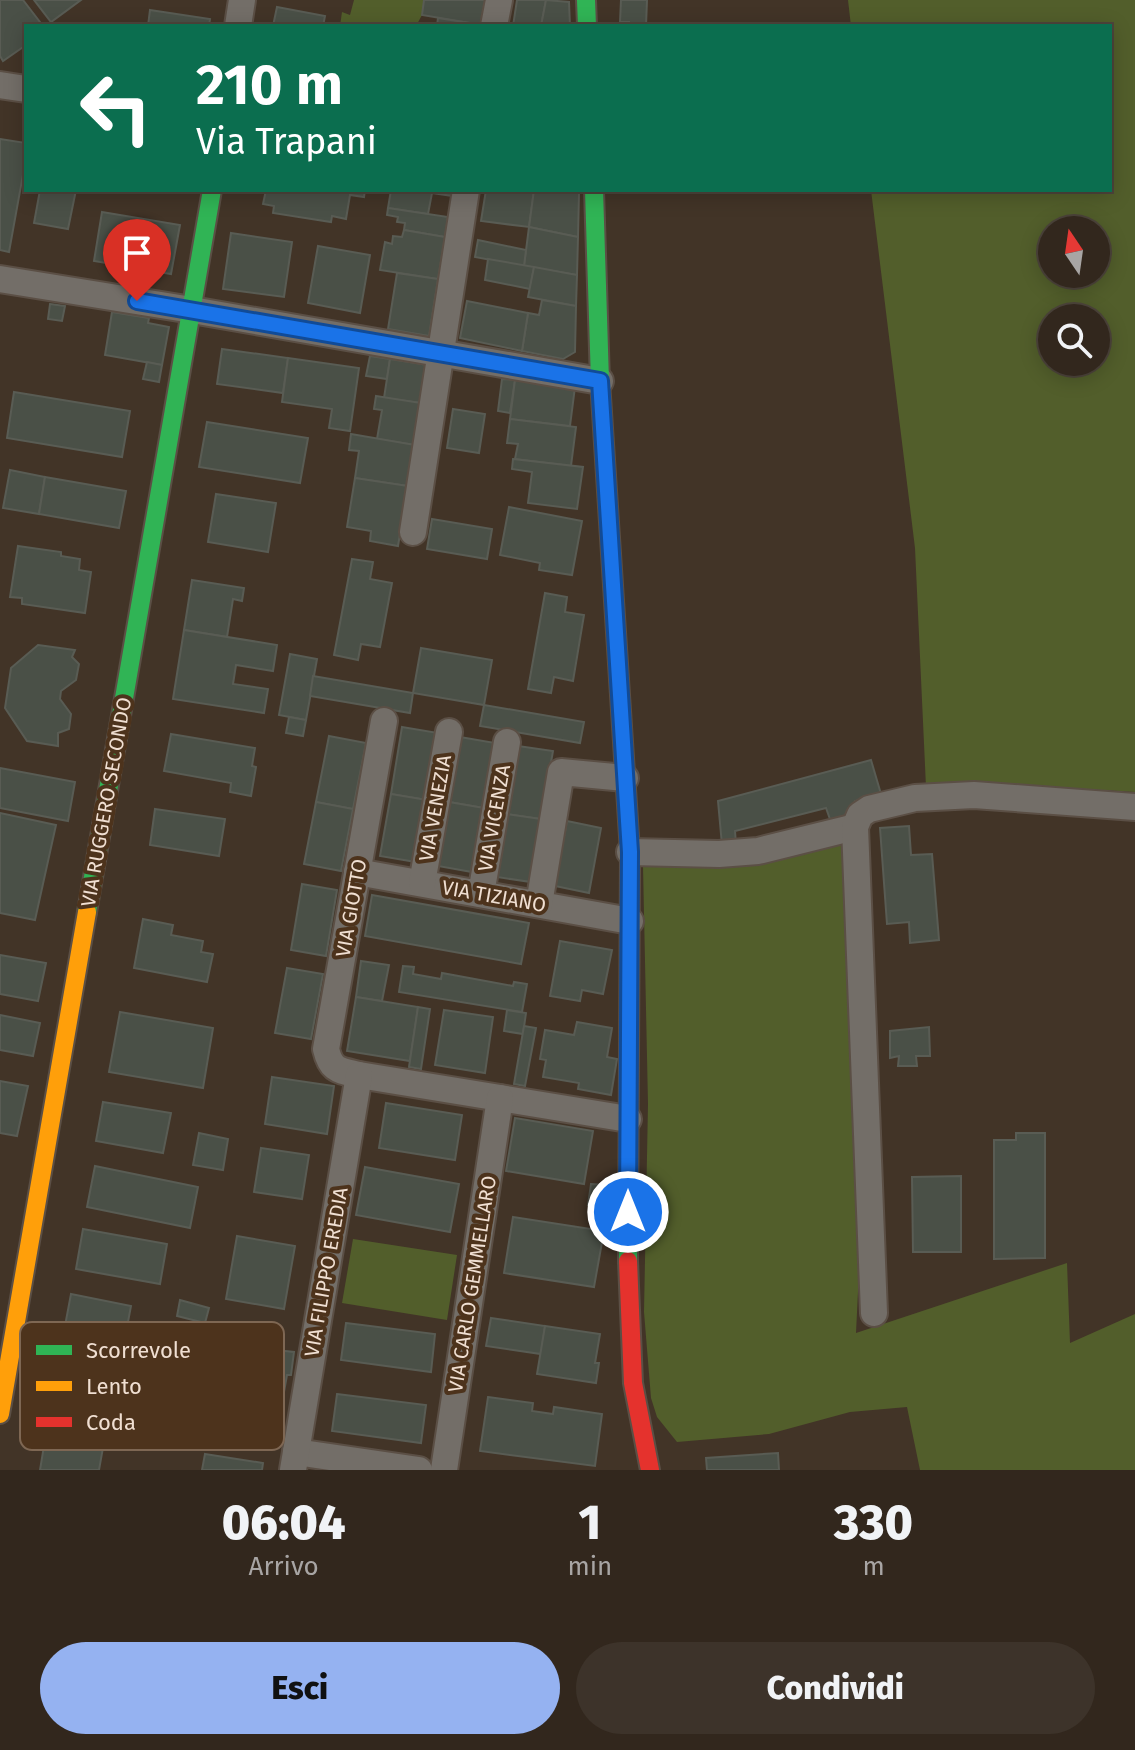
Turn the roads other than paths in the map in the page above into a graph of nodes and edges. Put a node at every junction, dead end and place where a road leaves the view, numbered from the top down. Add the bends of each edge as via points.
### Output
1 (242, 0) edge
2 (499, 0) edge
3 (586, 0) edge
4 (238, 24) edge
5 (494, 24) edge
6 (587, 24) edge
7 (0, 85) edge
8 (24, 89) edge
9 (212, 192) edge
10 (466, 192) edge
11 (594, 192) edge
12 (0, 279) edge
13 (192, 310) junction
14 (442, 353) junction
15 (600, 381) junction
16 (413, 532) dead end
17 (384, 721) dead end
18 (449, 732) dead end
19 (507, 742) dead end
20 (625, 778) junction
21 (1135, 807) edge
22 (855, 827) junction
23 (630, 852) junction
24 (357, 872) junction
25 (422, 883) junction
26 (481, 894) junction
27 (539, 904) junction
28 (630, 921) junction
29 (359, 1075) junction
30 (500, 1098) junction
31 (628, 1119) junction
32 (874, 1313) dead end
33 (0, 1414) edge
34 (294, 1461) edge
35 (419, 1470) edge
36 (444, 1470) edge
37 (650, 1470) edge

1 - 4 street
2 - 5 street
3 - 6 street
7 - 8 street
9 - 13 street, VIA RUGGERO SECONDO
10 - 14 street
11 - 15 street
12 - 13 street
13 - 14 street
13 - 33 street, VIA RUGGERO SECONDO
14 - 15 street
14 - 16 street
15 - 20 street
17 - 24 street, VIA GIOTTO
18 - 25 street, VIA VENEZIA
19 - 26 street, VIA VICENZA
20 - 23 street
20 - 27 street via 561,772
21 - 22 street via 974,795 915,798 869,809
22 - 23 street via 758,851
22 - 32 street
23 - 28 street
24 - 25 street, VIA TIZIANO
24 - 29 street, VIA GIOTTO via 326,1049 338,1070
25 - 26 street, VIA TIZIANO
26 - 27 street, VIA TIZIANO
27 - 28 street, VIA TIZIANO
28 - 31 street
29 - 30 street
29 - 34 street, VIA FILIPPO EREDIA
30 - 31 street
30 - 36 street, VIA CARLO GEMMELLARO
31 - 37 street via 633,1383
34 - 35 street

